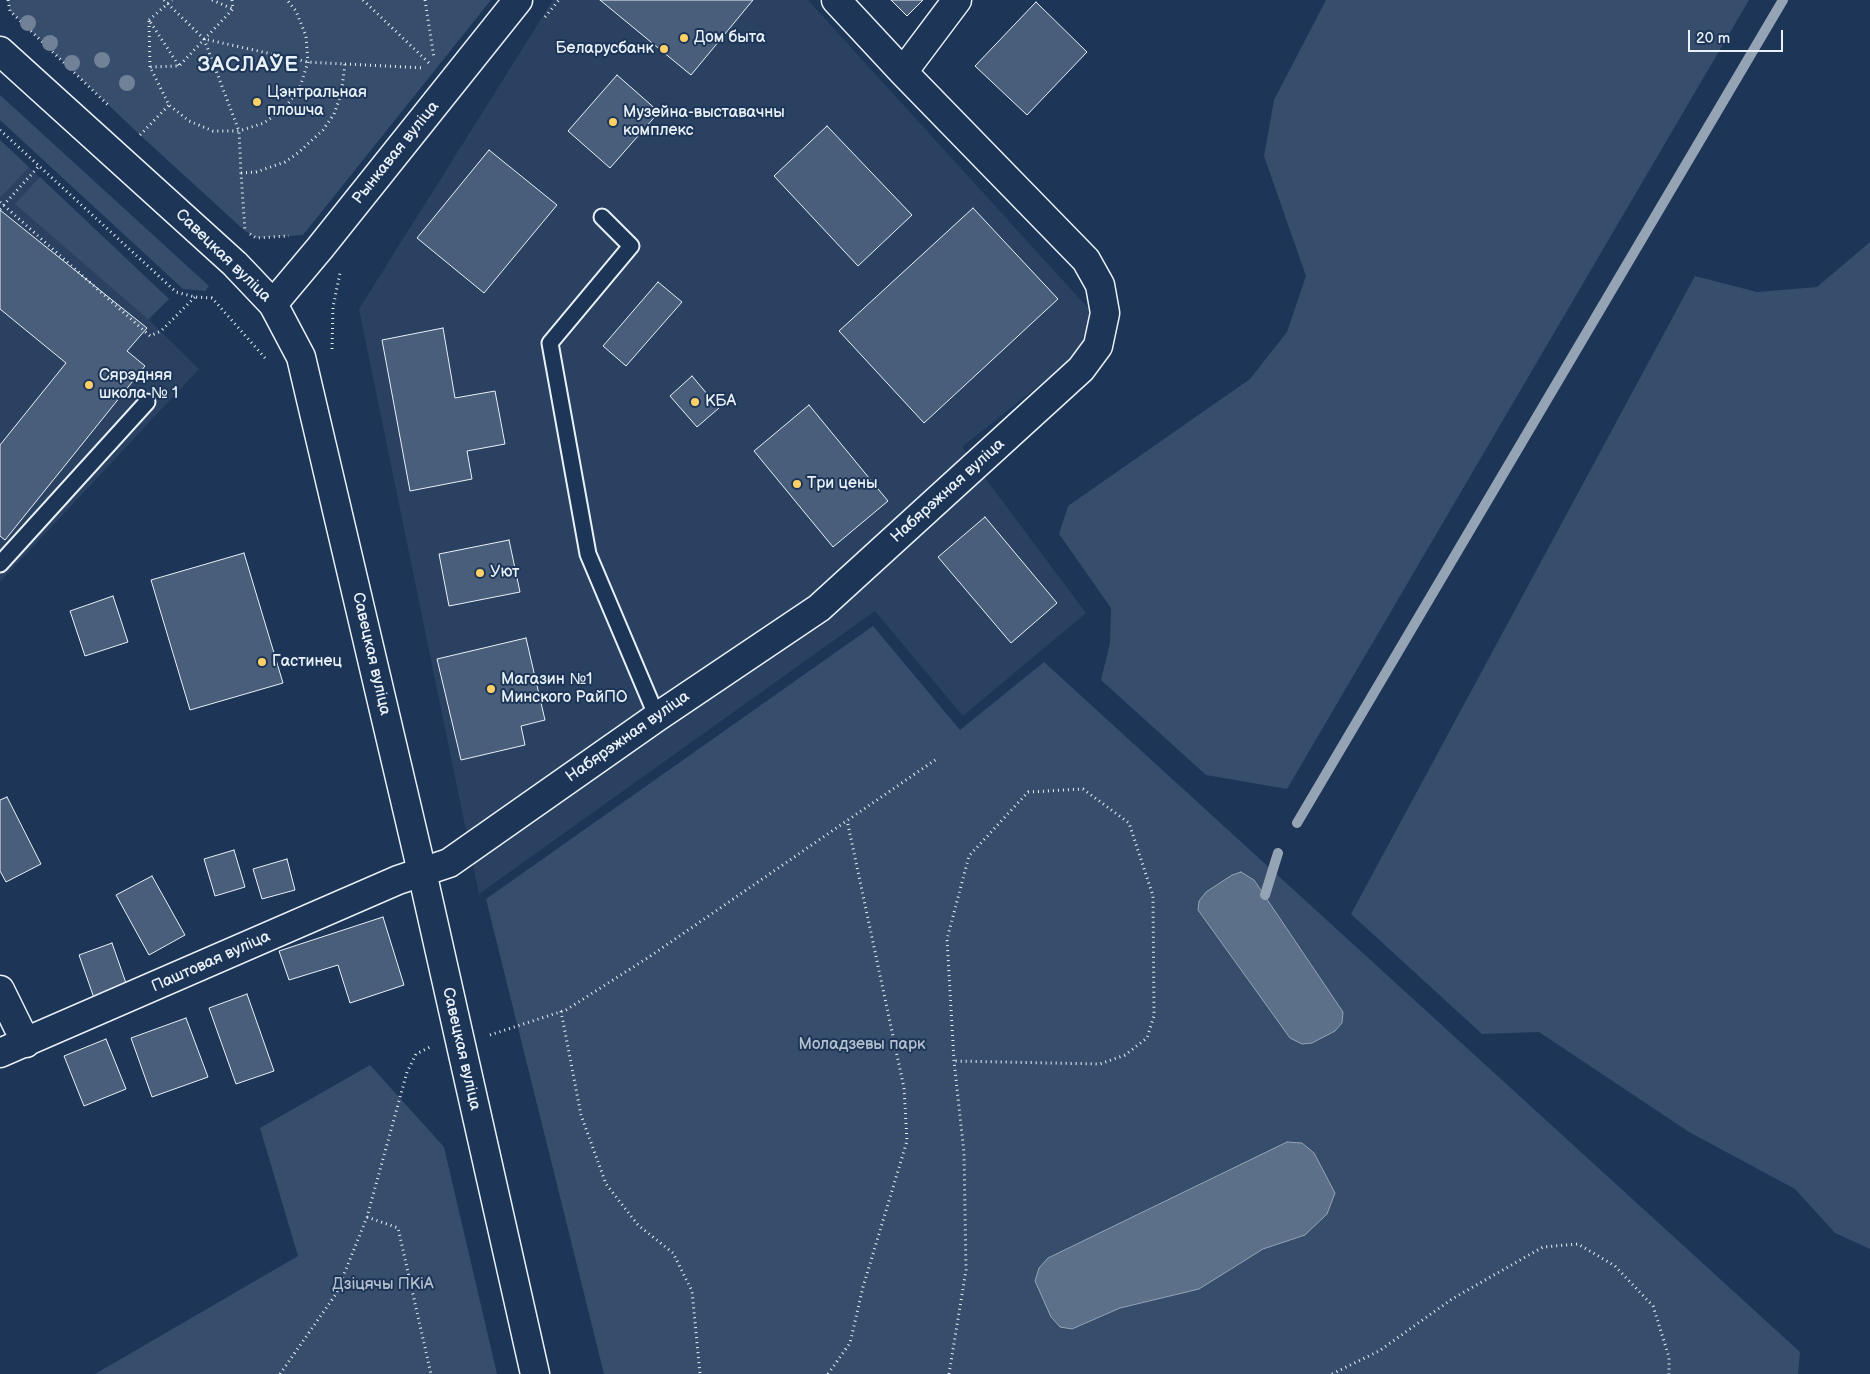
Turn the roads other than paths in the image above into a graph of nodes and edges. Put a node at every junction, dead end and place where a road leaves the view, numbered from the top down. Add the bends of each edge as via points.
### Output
1 (518, 0) edge
2 (836, 0) edge
3 (957, 0) edge
4 (0, 51) edge
5 (903, 72) junction
6 (602, 217) dead end
7 (273, 304) junction
8 (147, 402) dead end
9 (0, 564) edge
10 (657, 717) junction
11 (422, 872) junction
12 (0, 990) edge
13 (26, 1043) junction
14 (0, 1053) edge
15 (535, 1374) edge

1 - 7 street, Рынкавая вуліца
2 - 5 street, Набярэжная вуліца
3 - 5 street
4 - 7 street, Савецкая вуліца via 235,264
5 - 10 street, Набярэжная вуліца via 1086,260 1100,285 1105,313 1098,346 1081,369 819,608
6 - 10 lane via 631,246 550,343 588,554
7 - 11 street, Савецкая вуліца via 301,357
8 - 9 lane
10 - 11 street, Набярэжная вуліца via 449,863
11 - 13 street, Паштовая вуліца
11 - 15 street, Савецкая вуліца
12 - 13 street
13 - 14 street, Паштовая вуліца

